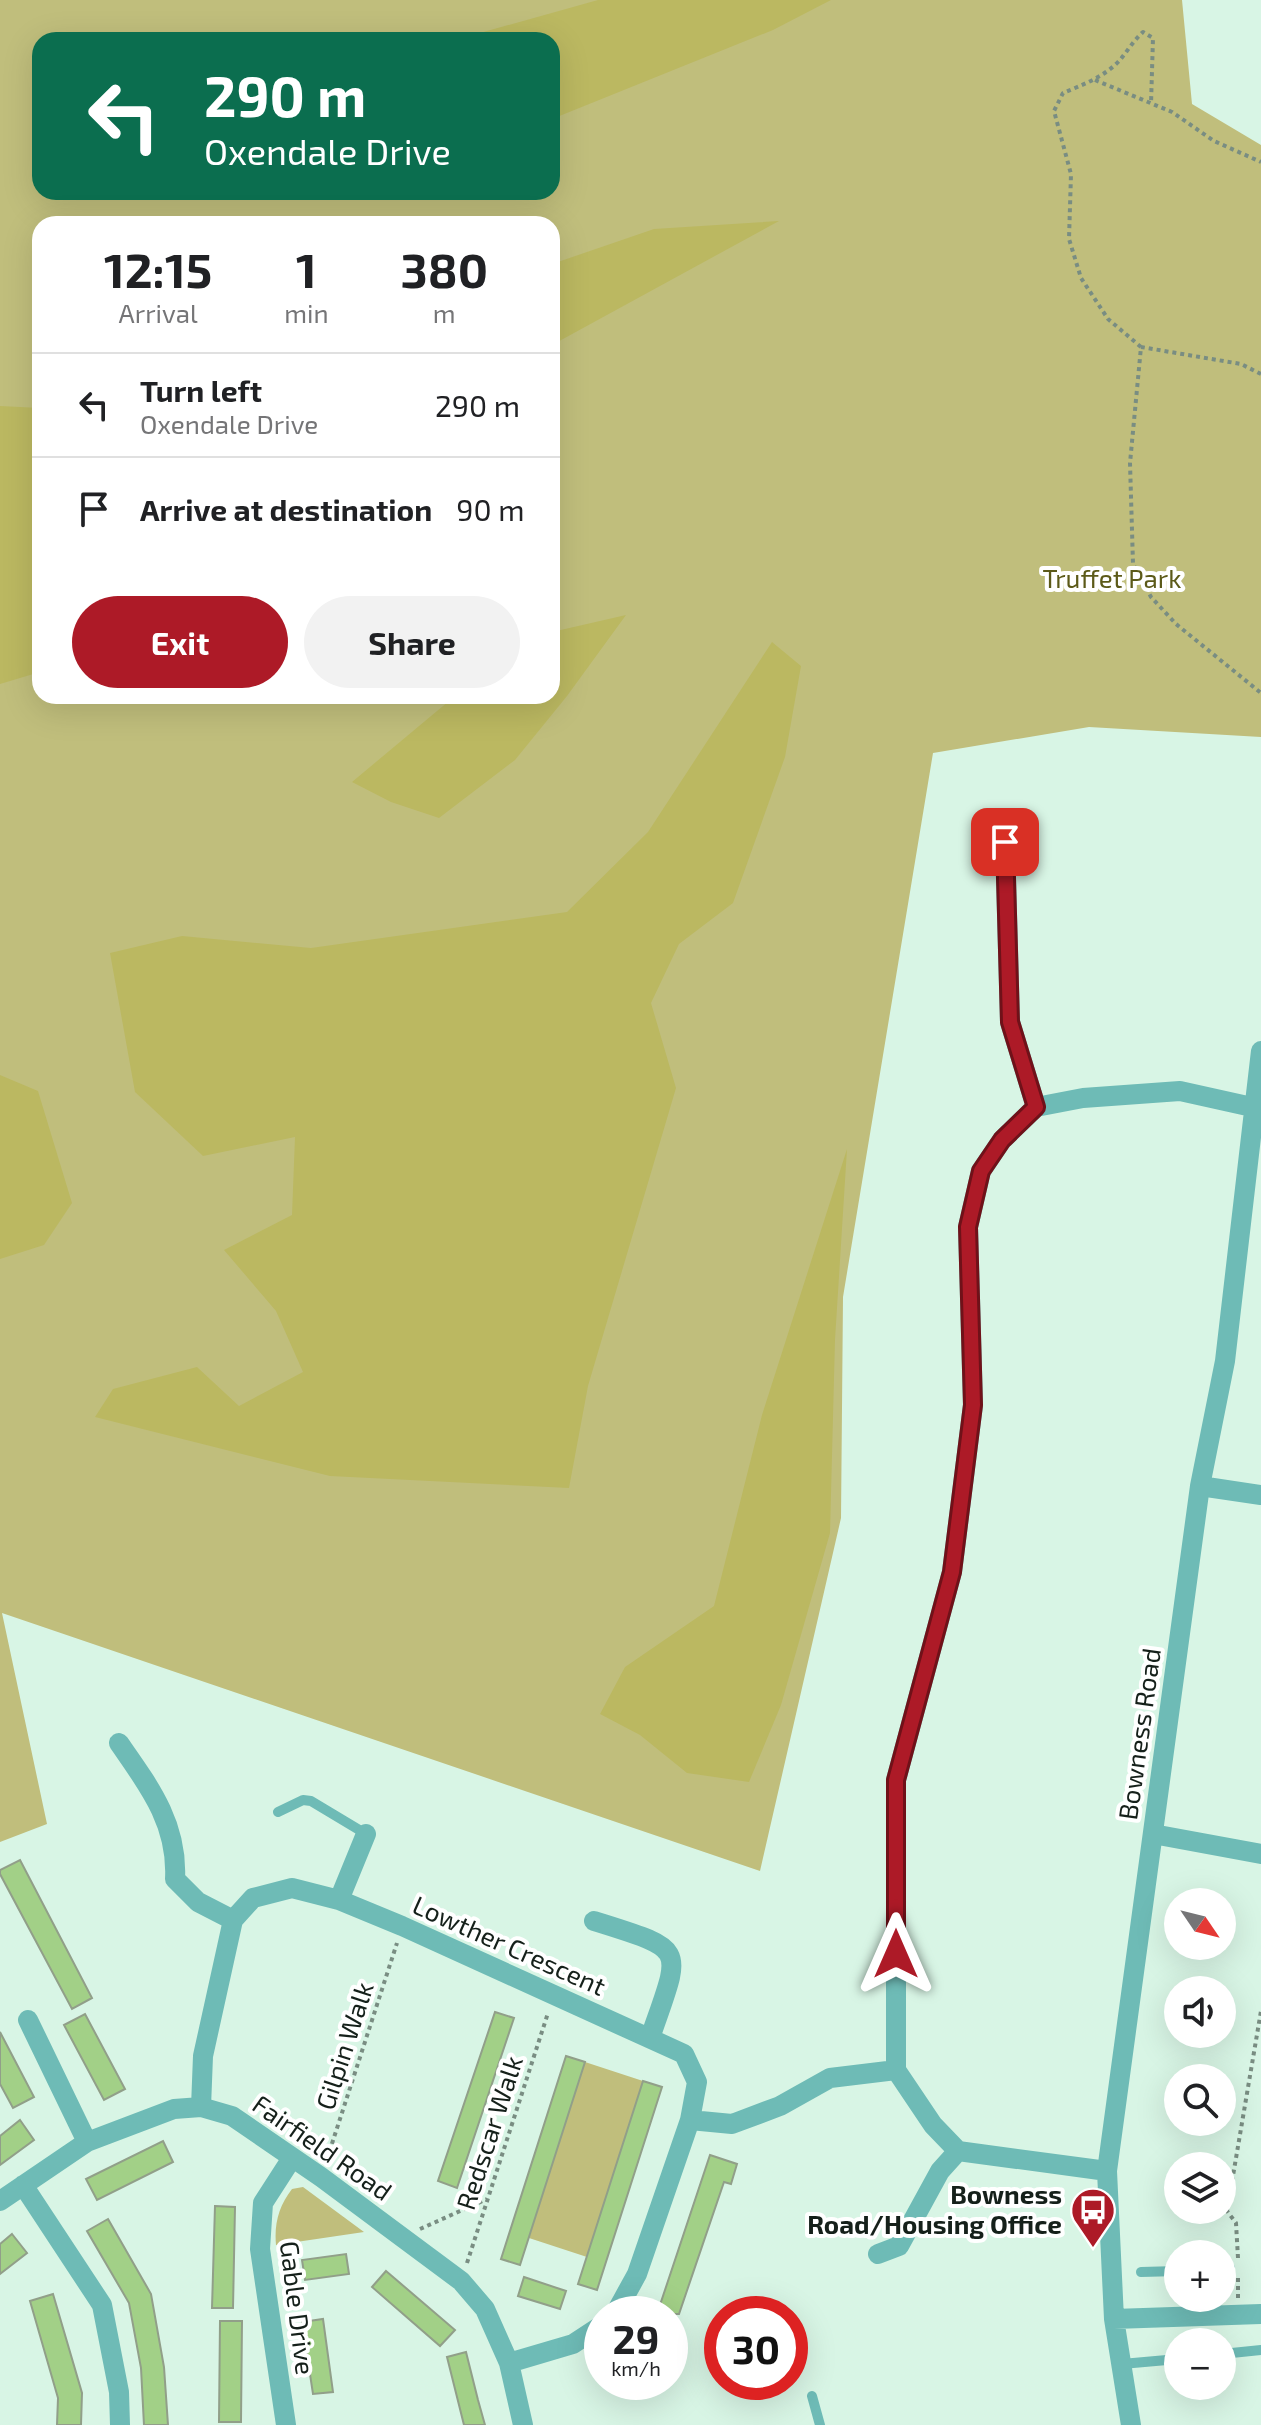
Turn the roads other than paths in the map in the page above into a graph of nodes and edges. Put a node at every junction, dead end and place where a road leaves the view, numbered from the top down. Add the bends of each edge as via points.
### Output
1 (1023, 840) dead end
2 (1261, 1051) edge
3 (1036, 1107) junction
4 (1252, 1107) junction
5 (1200, 1486) junction
6 (1261, 1495) edge
7 (119, 1743) dead end
8 (278, 1812) dead end
9 (366, 1834) joint
10 (1153, 1834) junction
11 (1261, 1854) edge
12 (339, 1900) junction
13 (233, 1920) junction
14 (594, 1921) dead end
15 (28, 2020) dead end
16 (650, 2038) junction
17 (896, 2070) junction
18 (201, 2107) junction
19 (690, 2120) junction
20 (87, 2142) junction
21 (958, 2151) junction
22 (292, 2158) junction
23 (1107, 2171) junction
24 (23, 2185) junction
25 (0, 2201) edge
26 (878, 2254) dead end
27 (1164, 2271) edge
28 (1141, 2272) dead end
29 (625, 2296) edge
30 (1164, 2312) edge
31 (1213, 2312) edge
32 (1261, 2314) edge
33 (1114, 2319) junction
34 (584, 2337) edge
35 (1261, 2350) edge
36 (1236, 2353) edge
37 (1164, 2360) edge
38 (509, 2363) junction
39 (1122, 2364) junction
40 (812, 2396) dead end
41 (120, 2425) edge
42 (286, 2425) edge
43 (523, 2425) edge
44 (820, 2425) edge
45 (1131, 2425) edge

1 - 3 street via 1005,842 1010,1022
2 - 4 street, Bowness Road
3 - 4 street via 1180,1091
3 - 17 street via 1002,1140 981,1171 968,1227 973,1405 952,1572 896,1780
4 - 5 street, Bowness Road via 1225,1361
5 - 6 street
5 - 10 street, Bowness Road
7 - 13 street via 173,1833 175,1879 198,1902
8 - 9 lane via 311,1801
9 - 12 street
10 - 11 street
10 - 23 street, Bowness Road
12 - 13 street, Lowther Crescent via 292,1888 253,1898
12 - 16 street, Lowther Crescent
13 - 18 street via 203,2056
14 - 16 street via 658,1941 670,1953 673,1970
15 - 20 street
16 - 19 street, Lowther Crescent via 684,2054 697,2082
17 - 19 street via 830,2078 780,2106 732,2124
17 - 21 street via 933,2125
18 - 20 street, Fairfield Road via 174,2109
18 - 22 street, Fairfield Road via 232,2116
19 - 29 street, Lowther Crescent
20 - 24 street, Fairfield Road
21 - 23 street
21 - 26 street via 940,2171 899,2246
22 - 38 street, Fairfield Road via 461,2281 485,2309
22 - 42 street, Gable Drive via 263,2203 260,2249
23 - 33 street, Bowness Road
24 - 25 street, Fairfield Road
24 - 41 street via 102,2305
27 - 28 lane
30 - 33 street
31 - 32 street
33 - 39 street, Bowness Road
34 - 38 street
35 - 36 lane
37 - 39 lane
38 - 43 street, Fairfield Road
39 - 45 street, Bowness Road
40 - 44 lane

